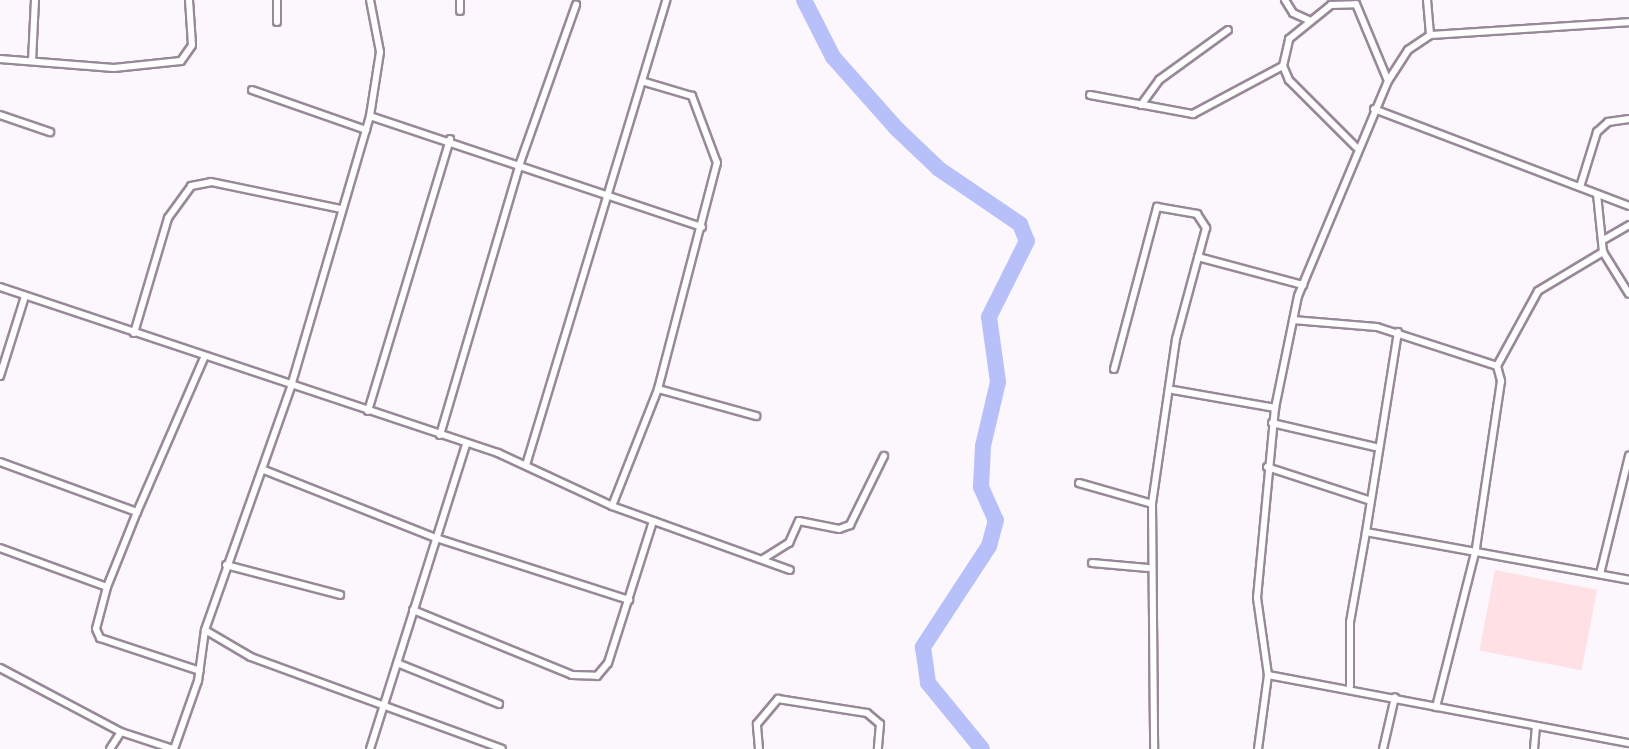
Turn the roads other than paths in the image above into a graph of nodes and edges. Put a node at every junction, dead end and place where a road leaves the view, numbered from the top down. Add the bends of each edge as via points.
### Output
1 (35, 0) edge
2 (189, 0) edge
3 (277, 0) edge
4 (370, 0) edge
5 (460, 0) edge
6 (666, 0) edge
7 (1285, 0) edge
8 (1427, 0) edge
9 (1356, 2) edge
10 (576, 5) dead end
11 (460, 10) dead end
12 (1309, 20) junction
13 (277, 22) dead end
14 (1629, 22) edge
15 (1228, 30) dead end
16 (1430, 35) junction
17 (0, 59) edge
18 (32, 61) junction
19 (1283, 66) junction
20 (645, 82) junction
21 (1388, 82) junction
22 (252, 90) dead end
23 (1090, 95) dead end
24 (1141, 105) junction
25 (1374, 109) junction
26 (0, 115) edge
27 (370, 116) junction
28 (1629, 119) edge
29 (366, 130) junction
30 (51, 132) dead end
31 (450, 139) junction
32 (1356, 147) junction
33 (520, 163) junction
34 (1580, 187) junction
35 (610, 194) junction
36 (1597, 194) junction
37 (1629, 206) edge
38 (341, 209) junction
39 (1629, 225) edge
40 (702, 227) junction
41 (1605, 239) junction
42 (1604, 252) junction
43 (1198, 257) junction
44 (1303, 285) junction
45 (0, 287) edge
46 (1629, 294) edge
47 (25, 296) junction
48 (1293, 320) junction
49 (1398, 332) junction
50 (134, 333) junction
51 (204, 358) junction
52 (1497, 366) junction
53 (1114, 369) dead end
54 (0, 376) edge
55 (291, 387) junction
56 (658, 389) junction
57 (1173, 390) junction
58 (1275, 408) junction
59 (368, 411) junction
60 (756, 416) dead end
61 (1272, 423) junction
62 (440, 435) junction
63 (467, 445) junction
64 (1376, 447) junction
65 (884, 456) dead end
66 (1629, 456) edge
67 (0, 462) edge
68 (526, 465) junction
69 (1267, 467) junction
70 (264, 470) junction
71 (1079, 483) dead end
72 (1368, 500) junction
73 (1152, 504) junction
74 (612, 506) junction
75 (137, 512) junction
76 (653, 521) junction
77 (1366, 532) junction
78 (436, 538) junction
79 (0, 548) edge
80 (1476, 549) junction
81 (763, 559) junction
82 (1092, 564) dead end
83 (226, 565) junction
84 (1148, 568) junction
85 (790, 570) dead end
86 (1600, 574) junction
87 (1629, 580) edge
88 (107, 587) junction
89 (340, 595) dead end
90 (629, 600) junction
91 (413, 610) junction
92 (205, 630) junction
93 (397, 663) junction
94 (0, 668) edge
95 (200, 671) junction
96 (1268, 675) junction
97 (1350, 686) junction
98 (1395, 697) junction
99 (499, 704) dead end
100 (1436, 707) junction
101 (382, 708) junction
102 (1536, 728) junction
103 (121, 732) junction
104 (1629, 743) edge
105 (110, 749) edge
106 (173, 749) edge
107 (370, 749) edge
108 (502, 749) edge
109 (759, 749) edge
110 (878, 749) edge
111 (1154, 749) edge
112 (1258, 749) edge
113 (1383, 749) edge
114 (1534, 749) edge

1 - 18 street
2 - 18 street via 192,45 181,61 114,68
3 - 13 street
4 - 27 street via 380,52
5 - 11 street
6 - 20 street
7 - 12 street via 1293,13
8 - 16 street
9 - 12 street via 1339,2
9 - 21 street
10 - 33 street
12 - 19 street via 1289,39
14 - 16 street
15 - 24 street via 1159,80
16 - 21 street via 1408,50
17 - 18 street
19 - 24 street via 1202,113
19 - 32 street via 1301,96
20 - 35 street
20 - 40 street via 681,91 700,106 717,163
21 - 25 street
22 - 29 street
23 - 24 street
25 - 32 street
25 - 34 street
26 - 30 street
27 - 29 street
27 - 31 street
28 - 34 street via 1616,119 1597,132
29 - 38 street
31 - 33 street
31 - 59 street
32 - 44 street
33 - 35 street
33 - 62 street
34 - 36 street
35 - 40 street
35 - 68 street
36 - 37 street
36 - 41 street
38 - 50 street via 211,182 191,186 168,218
38 - 55 street
39 - 41 street
40 - 56 street
41 - 42 street
42 - 46 street
42 - 52 street via 1538,291
43 - 44 street
43 - 53 street via 1205,221 1180,208 1157,206
43 - 57 street via 1176,339
44 - 48 street
45 - 47 street
47 - 50 street
47 - 54 street
48 - 49 street
48 - 58 street
49 - 52 street
49 - 64 street
50 - 51 street
51 - 55 street
51 - 75 street
52 - 80 street via 1501,381
55 - 59 street
55 - 70 street
56 - 60 street
56 - 74 street
57 - 58 street
57 - 73 street
58 - 61 street
59 - 62 street
61 - 64 street
61 - 69 street
62 - 63 street
63 - 68 street
63 - 78 street
64 - 72 street
65 - 81 street via 850,525 839,529 799,521 789,543
66 - 86 street
67 - 75 street
68 - 74 street
69 - 72 street
69 - 96 street via 1257,598
70 - 78 street
70 - 83 street
71 - 73 street
72 - 77 street
73 - 84 street
74 - 76 street
75 - 88 street
76 - 81 street
76 - 90 street
77 - 80 street
77 - 97 street via 1350,622
78 - 90 street
78 - 91 street
79 - 88 street
80 - 86 street
80 - 100 street
81 - 85 street
82 - 84 street
83 - 89 street
83 - 92 street
84 - 111 street
86 - 87 street
88 - 95 street via 96,629 100,638
90 - 91 street via 608,663 597,676 572,675
91 - 93 street
92 - 95 street
92 - 101 street via 251,657
93 - 99 street
93 - 101 street
94 - 103 street
95 - 106 street
96 - 97 street
96 - 112 street
97 - 98 street
98 - 100 street
98 - 113 street
100 - 102 street
101 - 107 street
101 - 108 street
102 - 104 street
102 - 114 street
103 - 105 street
103 - 106 street
109 - 110 street via 757,724 778,699 867,713 880,724

